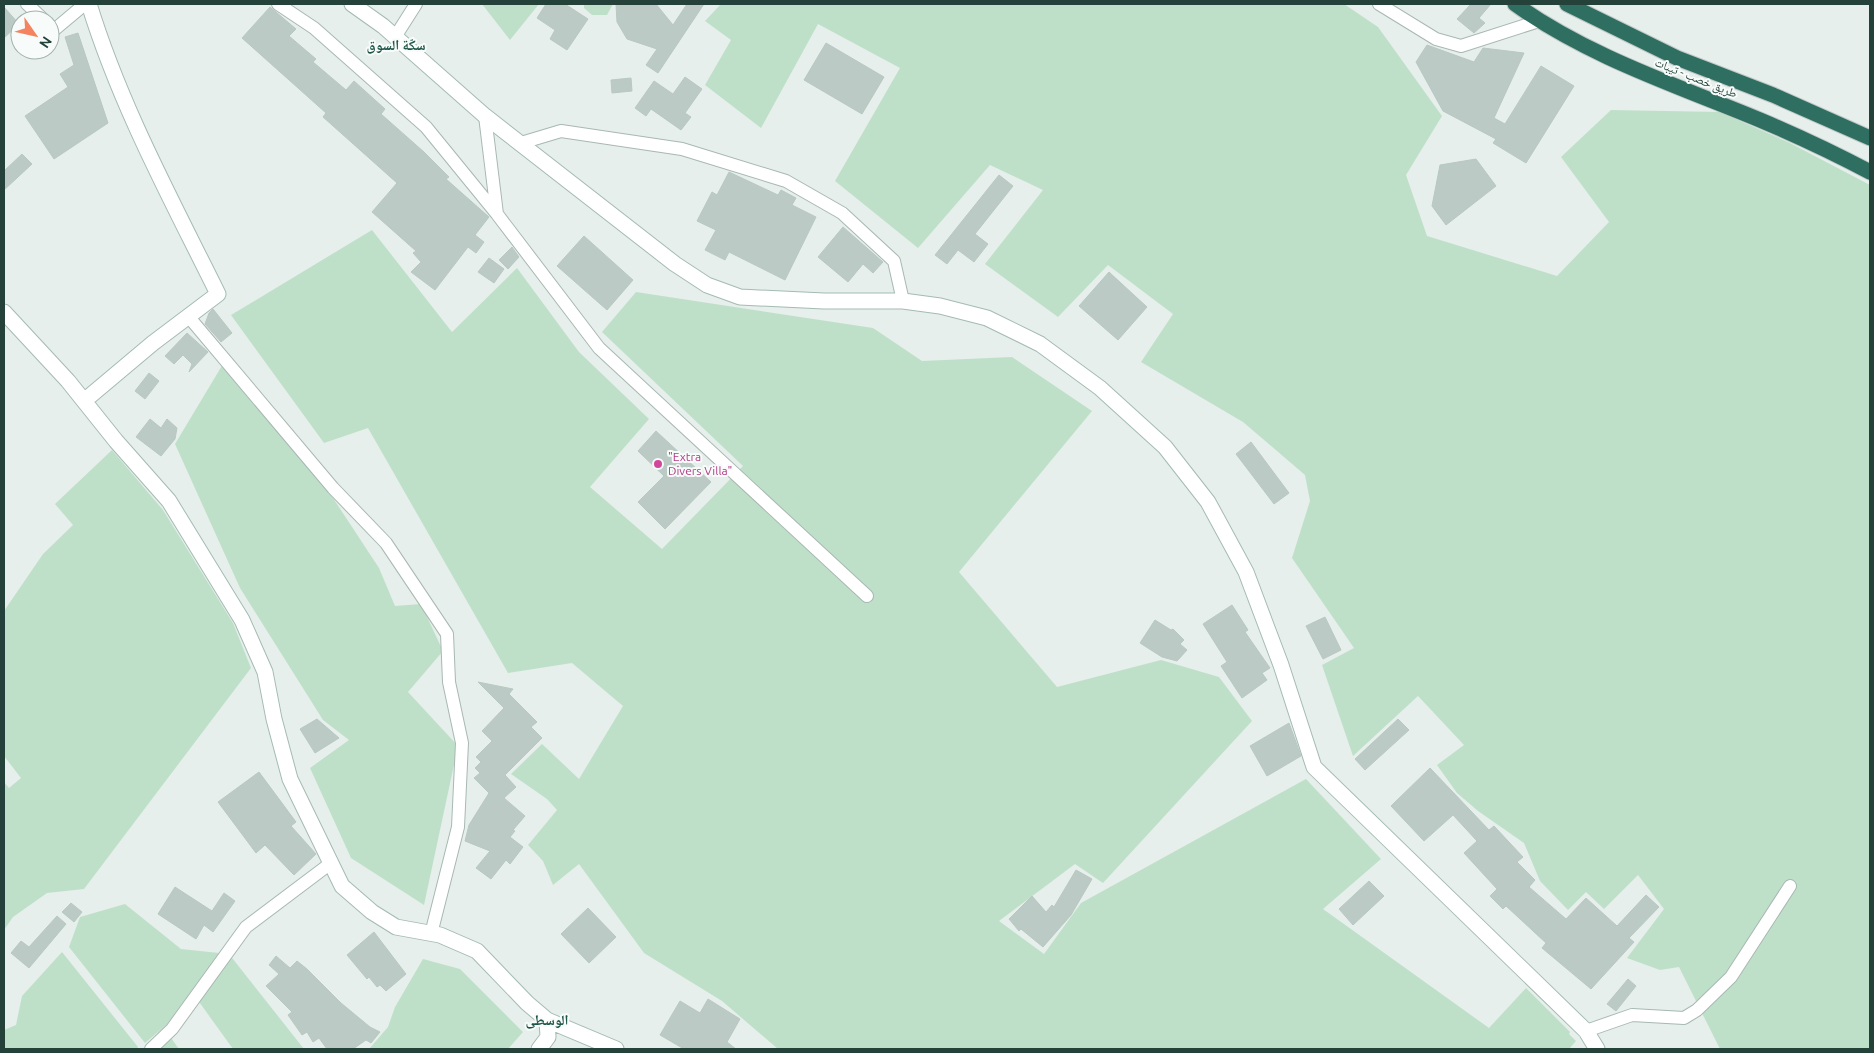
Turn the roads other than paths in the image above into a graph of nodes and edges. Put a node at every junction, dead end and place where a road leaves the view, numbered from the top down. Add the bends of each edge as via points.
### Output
1 (85, 4) edge
2 (90, 4) edge
3 (278, 4) edge
4 (352, 4) edge
5 (416, 4) edge
6 (1378, 4) edge
7 (1515, 4) edge
8 (1571, 5) edge
9 (1539, 21) junction
10 (60, 25) edge
11 (395, 37) junction
12 (485, 116) junction
13 (1870, 138) edge
14 (521, 143) junction
15 (1870, 172) edge
16 (497, 214) junction
17 (903, 301) junction
18 (4, 312) edge
19 (188, 316) junction
20 (84, 401) junction
21 (867, 596) dead end
22 (331, 864) junction
23 (1790, 886) dead end
24 (430, 934) junction
25 (547, 1020) junction
26 (1586, 1031) junction
27 (152, 1049) edge
28 (539, 1049) edge
29 (616, 1049) edge
30 (1597, 1049) edge

1 - 10 street
2 - 19 main road via 104,52 218,294
3 - 16 street via 314,28 426,127
4 - 11 main road
5 - 11 street
6 - 9 street via 1436,39 1461,46
7 - 9 highway, طريق خصب - تيبات
8 - 13 highway, طريق خصب - تيبات via 1677,58
9 - 15 highway, طريق خصب - تيبات via 1597,53 1796,136
11 - 12 main road
12 - 14 main road
12 - 16 street
14 - 17 main road via 706,285 740,297
14 - 17 street via 561,132 682,149 786,181 842,213 894,261
16 - 21 street via 598,348
17 - 26 main road via 987,318 1040,344 1100,388 1165,447 1208,502 1246,572 1282,665 1314,767
18 - 20 main road
19 - 20 main road
19 - 24 street via 332,488 386,543 447,634 449,682 462,743 458,826
20 - 22 main road via 170,501 242,620 265,672 290,779
22 - 24 main road via 342,886 372,912 396,927
22 - 27 street via 246,927 172,1029
23 - 26 street via 1731,977 1697,1010 1684,1018 1632,1014
24 - 25 main road via 477,951
25 - 28 main road via 548,1037
25 - 29 main road
26 - 30 main road

